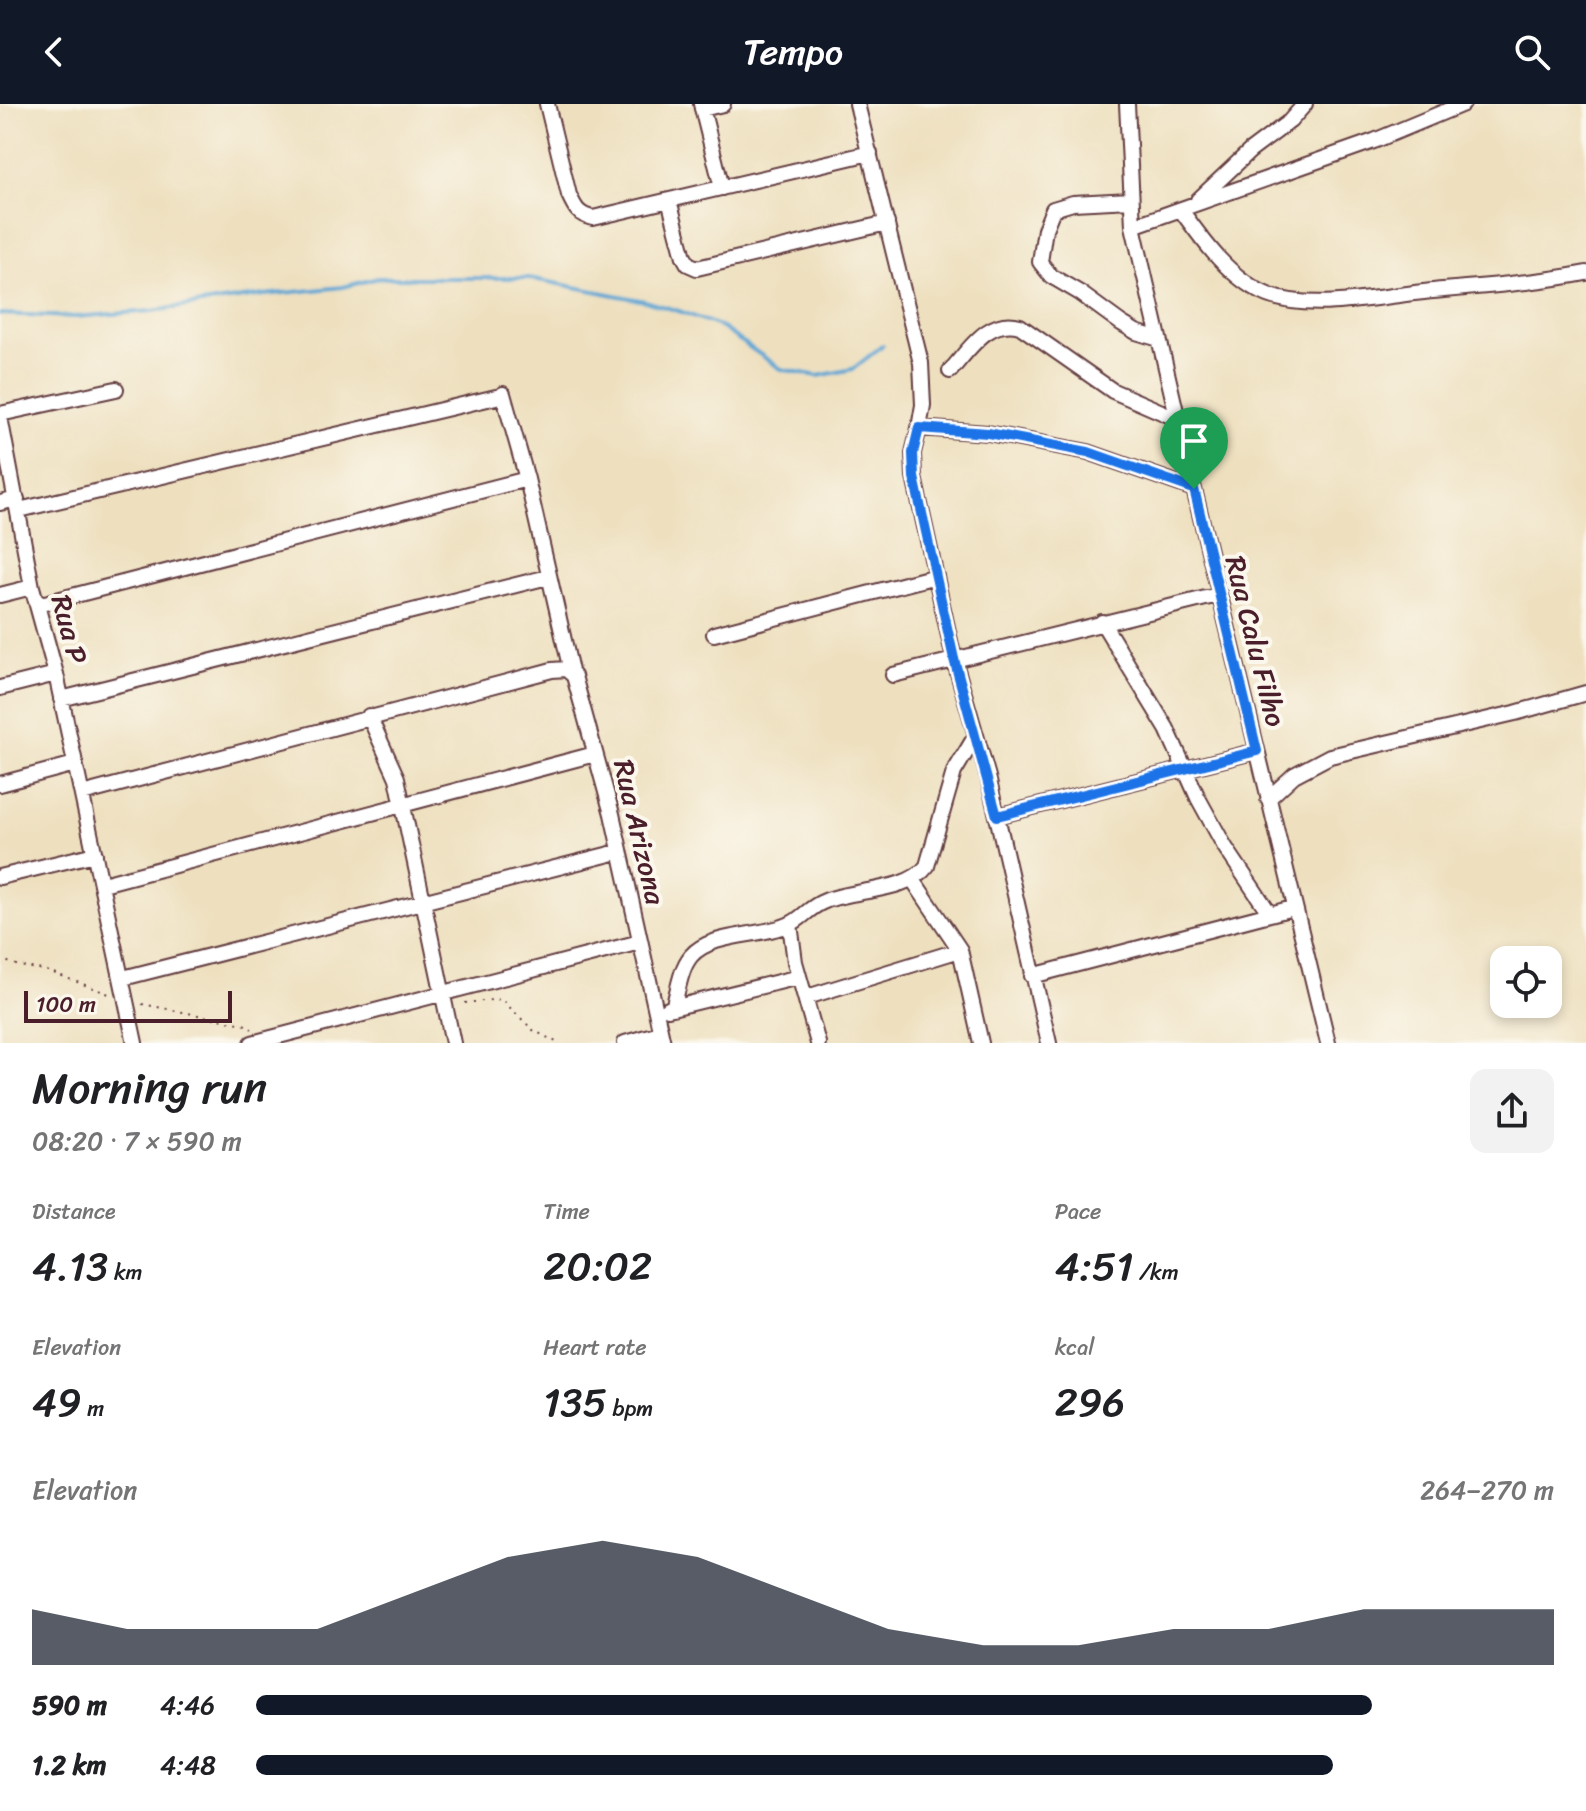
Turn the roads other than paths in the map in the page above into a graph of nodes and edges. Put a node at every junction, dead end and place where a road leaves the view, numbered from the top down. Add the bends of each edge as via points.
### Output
1 (547, 104) edge
2 (723, 104) edge
3 (857, 104) edge
4 (1127, 104) edge
5 (1305, 104) edge
6 (1463, 104) edge
7 (701, 106) edge
8 (870, 153) junction
9 (722, 188) junction
10 (669, 200) junction
11 (1131, 200) junction
12 (1186, 208) junction
13 (887, 223) junction
14 (1133, 226) junction
15 (1586, 273) edge
16 (1159, 339) junction
17 (950, 371) dead end
18 (116, 389) dead end
19 (0, 416) edge
20 (1180, 420) junction
21 (919, 428) junction
22 (527, 479) junction
23 (1194, 489) junction
24 (0, 503) edge
25 (18, 504) junction
26 (936, 576) junction
27 (548, 577) junction
28 (32, 587) junction
29 (0, 595) edge
30 (1218, 595) junction
31 (37, 605) junction
32 (1102, 622) junction
33 (714, 634) dead end
34 (954, 659) junction
35 (571, 671) junction
36 (56, 674) junction
37 (893, 675) dead end
38 (0, 688) edge
39 (1586, 693) edge
40 (61, 699) junction
41 (369, 716) junction
42 (975, 737) junction
43 (1257, 751) junction
44 (595, 754) junction
45 (75, 764) junction
46 (1185, 768) junction
47 (0, 784) edge
48 (82, 794) junction
49 (1268, 799) junction
50 (403, 806) junction
51 (997, 816) junction
52 (618, 852) junction
53 (95, 854) junction
54 (0, 877) edge
55 (916, 877) junction
56 (103, 884) junction
57 (424, 901) junction
58 (1293, 908) junction
59 (1270, 914) junction
60 (790, 924) junction
61 (640, 942) junction
62 (960, 950) junction
63 (1032, 976) junction
64 (799, 977) junction
65 (123, 978) junction
66 (807, 997) junction
67 (443, 1000) junction
68 (673, 1008) junction
69 (656, 1013) junction
70 (662, 1038) edge
71 (135, 1043) edge
72 (252, 1043) edge
73 (453, 1043) edge
74 (625, 1043) edge
75 (818, 1043) edge
76 (981, 1043) edge
77 (1049, 1043) edge
78 (1328, 1043) edge

1 - 10 street via 569,195 582,216
2 - 7 street
3 - 8 street
4 - 11 street, Rua Calu Filho
5 - 12 street
6 - 12 street
7 - 9 street
8 - 9 street
8 - 13 street
9 - 10 street
10 - 13 street via 684,257 697,268
11 - 14 street, Rua Calu Filho
11 - 16 street via 1053,209 1040,262 1051,276 1121,323
12 - 14 street
12 - 15 street via 1199,236 1247,283 1283,299 1350,300
13 - 21 street via 921,363
14 - 16 street, Rua Calu Filho
16 - 20 street, Rua Calu Filho
17 - 20 street via 992,328 1010,323 1113,391
18 - 19 street
19 - 25 street, Rua P
20 - 23 street, Rua Calu Filho
21 - 23 street via 988,433 1088,452
21 - 26 street via 914,477
22 - 25 street, Rua Arizona via 500,395
22 - 27 street, Rua Arizona
22 - 31 street
23 - 30 street, Rua Calu Filho
24 - 25 street
25 - 28 street, Rua P
26 - 33 street
26 - 34 street
27 - 35 street, Rua Arizona
27 - 40 street
28 - 29 street
28 - 31 street, Rua P
30 - 32 street
30 - 43 street, Rua Calu Filho
31 - 36 street, Rua P
32 - 34 street
32 - 46 street
34 - 37 street
34 - 42 street
35 - 41 street via 552,670
35 - 44 street, Rua Arizona
36 - 38 street
36 - 40 street, Rua P
39 - 49 street via 1330,756 1294,775
40 - 45 street, Rua P
41 - 48 street
41 - 50 street via 397,778
42 - 51 street
42 - 55 street via 954,772 927,866
43 - 46 street
43 - 49 street, Rua Calu Filho
44 - 50 street
44 - 52 street, Rua Arizona
45 - 47 street
45 - 48 street, Rua P
46 - 51 street
46 - 59 street via 1225,847
48 - 53 street, Rua P
49 - 58 street, Rua Calu Filho
50 - 56 street
50 - 57 street
51 - 63 street
52 - 57 street
52 - 61 street, Rua Arizona
53 - 54 street
53 - 56 street, Rua P
55 - 60 street via 827,900
55 - 62 street
56 - 65 street, Rua P
57 - 65 street
57 - 67 street
58 - 59 street
58 - 78 street, Rua Calu Filho
59 - 63 street
60 - 64 street
60 - 68 street via 730,938 692,954
61 - 67 street
61 - 69 street, Rua Arizona
62 - 66 street
62 - 76 street
63 - 77 street
64 - 66 street
64 - 68 street
65 - 71 street, Rua P
66 - 75 street
67 - 72 street
67 - 73 street
68 - 69 street
69 - 70 street, Rua Arizona
70 - 74 street

